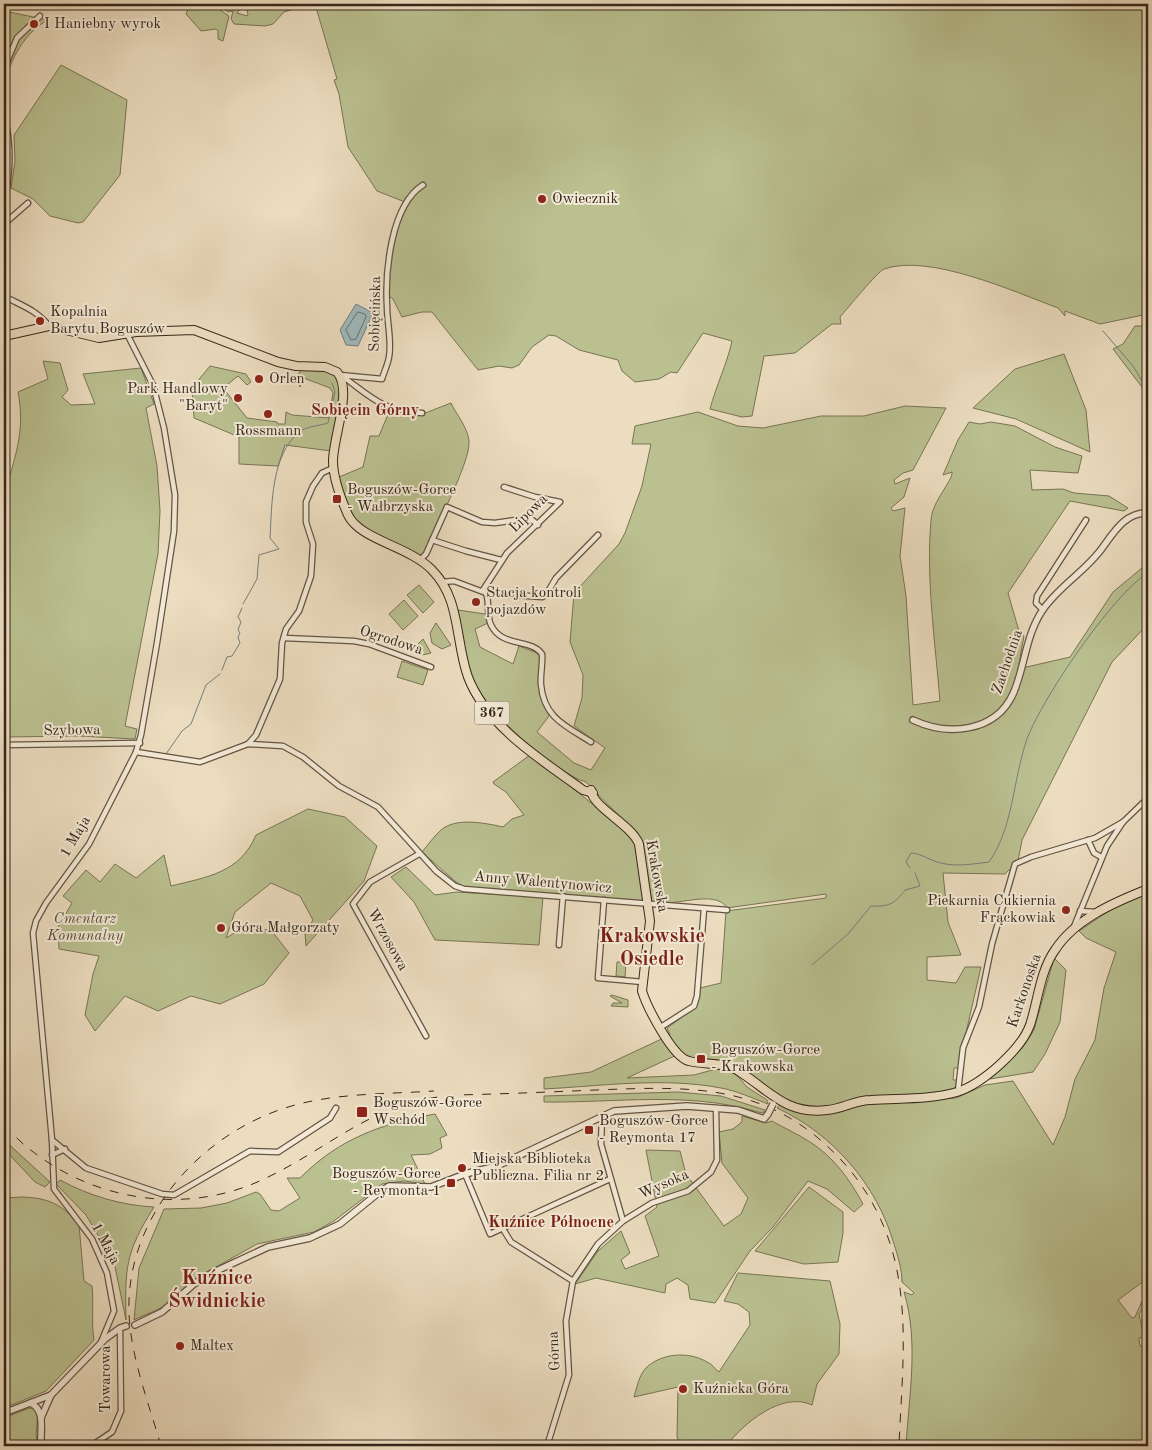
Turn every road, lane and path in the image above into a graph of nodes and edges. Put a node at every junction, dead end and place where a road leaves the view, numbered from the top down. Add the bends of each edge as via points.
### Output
1 (40, 16) dead end
2 (4, 69) edge
3 (4, 114) edge
4 (422, 185) dead end
5 (28, 203) dead end
6 (4, 208) edge
7 (6, 218) edge
8 (4, 224) edge
9 (4, 296) edge
10 (50, 326) junction
11 (126, 334) junction
12 (4, 336) edge
13 (340, 376) junction
14 (364, 377) junction
15 (357, 388) junction
16 (422, 412) dead end
17 (333, 468) junction
18 (504, 486) dead end
19 (1148, 513) edge
20 (1086, 520) dead end
21 (538, 525) junction
22 (598, 535) dead end
23 (432, 540) junction
24 (421, 559) junction
25 (501, 560) junction
26 (441, 582) junction
27 (485, 592) junction
28 (1042, 610) junction
29 (284, 638) junction
30 (431, 667) dead end
31 (913, 720) dead end
32 (256, 736) junction
33 (591, 742) dead end
34 (140, 743) junction
35 (248, 744) junction
36 (4, 745) edge
37 (260, 745) junction
38 (136, 752) junction
39 (1148, 798) edge
40 (1123, 822) junction
41 (1088, 840) junction
42 (419, 854) junction
43 (1100, 859) junction
44 (1148, 889) edge
45 (563, 896) junction
46 (1085, 897) junction
47 (604, 900) junction
48 (649, 905) junction
49 (704, 909) junction
50 (727, 910) dead end
51 (1080, 911) junction
52 (1092, 911) junction
53 (1070, 934) junction
54 (559, 945) dead end
55 (643, 982) junction
56 (662, 1029) junction
57 (426, 1036) dead end
58 (958, 1091) junction
59 (776, 1101) junction
60 (336, 1108) dead end
61 (716, 1109) junction
62 (602, 1117) junction
63 (52, 1140) junction
64 (65, 1149) junction
65 (52, 1155) junction
66 (465, 1174) junction
67 (610, 1179) junction
68 (623, 1221) junction
69 (503, 1229) junction
70 (573, 1281) junction
71 (135, 1325) dead end
72 (126, 1326) dead end
73 (120, 1328) junction
74 (101, 1342) junction
75 (51, 1395) junction
76 (31, 1403) junction
77 (4, 1413) edge
78 (41, 1418) junction
79 (41, 1446) edge
80 (91, 1446) edge
81 (547, 1446) edge

1 - 2 street via 17,38
3 - 6 street via 11,160
4 - 14 street, Sobięcińska via 413,191 401,209 392,238 386,304 389,356 385,372 382,379
5 - 7 street
7 - 8 street
9 - 10 street via 30,308
10 - 11 main road via 88,337
10 - 12 main road
11 - 13 main road via 181,329 213,336 278,362 332,369
11 - 34 street, 1 Maja via 152,385 164,428 175,501 174,531
13 - 14 street, Sobięcińska
13 - 15 street
13 - 17 main road, 367 via 344,386
14 - 15 street
15 - 16 street via 389,407
17 - 24 main road, 367 via 353,524 368,535
17 - 29 street via 322,473 306,502 306,522 313,544 311,576 299,611 286,629
18 - 21 street, Lipowa via 560,502
19 - 28 street, Zachodnia via 1132,516 1121,523 1087,566
20 - 28 street, Zachodnia via 1037,596 1036,603
21 - 23 street via 530,518 482,522 447,507
21 - 25 street, Lipowa
22 - 27 street via 556,578 546,595 537,598
23 - 24 street
23 - 25 street
24 - 26 main road, 367
25 - 27 street, Lipowa
26 - 27 street via 454,581
26 - 48 main road, Krakowska / 367 via 453,606 465,666 475,692 510,734 580,788 592,791 598,802 625,824 636,838
27 - 33 street via 489,620 495,631 506,640 536,648 542,654 541,686 547,710
28 - 31 street, Zachodnia via 1034,625 1012,695 1002,710 973,727 949,730
29 - 30 street, Ogrodowa via 354,641
29 - 32 street via 280,679
32 - 35 street
32 - 37 street
34 - 36 street, Szybowa
34 - 38 street, 1 Maja
35 - 37 street, Anny Walentynowicz
35 - 38 street via 200,762
37 - 42 street, Anny Walentynowicz via 283,746 292,750 339,786 378,807
38 - 63 street, 1 Maja via 89,844 46,902 34,927
39 - 40 street
40 - 41 street
40 - 43 street
41 - 43 street
41 - 58 street via 1015,864 992,944 979,1007 961,1056
42 - 45 street, Anny Walentynowicz via 449,881 464,889
42 - 57 street, Wrzosowa via 370,882 352,904
43 - 46 street
44 - 52 main road, Karkonoska
45 - 47 street, Anny Walentynowicz
45 - 54 street
46 - 51 street
46 - 52 street
47 - 48 street, Anny Walentynowicz
47 - 55 street via 598,978
48 - 49 street, Anny Walentynowicz
48 - 55 main road, Krakowska
49 - 50 street, Anny Walentynowicz
49 - 56 street via 694,1006
51 - 52 street
51 - 53 street
52 - 53 main road, Karkonoska
53 - 58 main road, Karkonoska via 1055,949 1031,1023 1020,1043 988,1075
55 - 56 main road, Krakowska via 646,1002
56 - 59 main road, Krakowska via 677,1055 688,1061 733,1068
58 - 59 main road, Karkonoska via 925,1097 857,1101 828,1110 806,1110
59 - 61 street, bridge via 764,1119 738,1110
60 - 64 street via 330,1118 278,1152 250,1151 174,1194 162,1194 93,1172
61 - 62 street via 687,1106 634,1109 614,1111
61 - 68 street, Wysoka via 717,1160 710,1172 688,1191 652,1203
62 - 66 street via 524,1155
62 - 67 street via 601,1144
63 - 64 street
63 - 65 street, 1 Maja
64 - 65 street
65 - 74 street, 1 Maja via 56,1194 92,1239 107,1273 114,1311
66 - 69 street via 490,1234
66 - 71 street via 431,1187 396,1185 385,1188 340,1224 310,1238 268,1247 212,1273 162,1312
67 - 68 street
67 - 69 street
68 - 70 street, Wysoka via 598,1244
69 - 70 street via 511,1242
70 - 81 street, Górna via 566,1321 569,1376
72 - 73 street
73 - 74 street
73 - 80 street, Towarowa via 122,1411 112,1432
74 - 75 street
75 - 76 street
75 - 78 street
76 - 77 street
76 - 78 street via 40,1410
78 - 79 street

